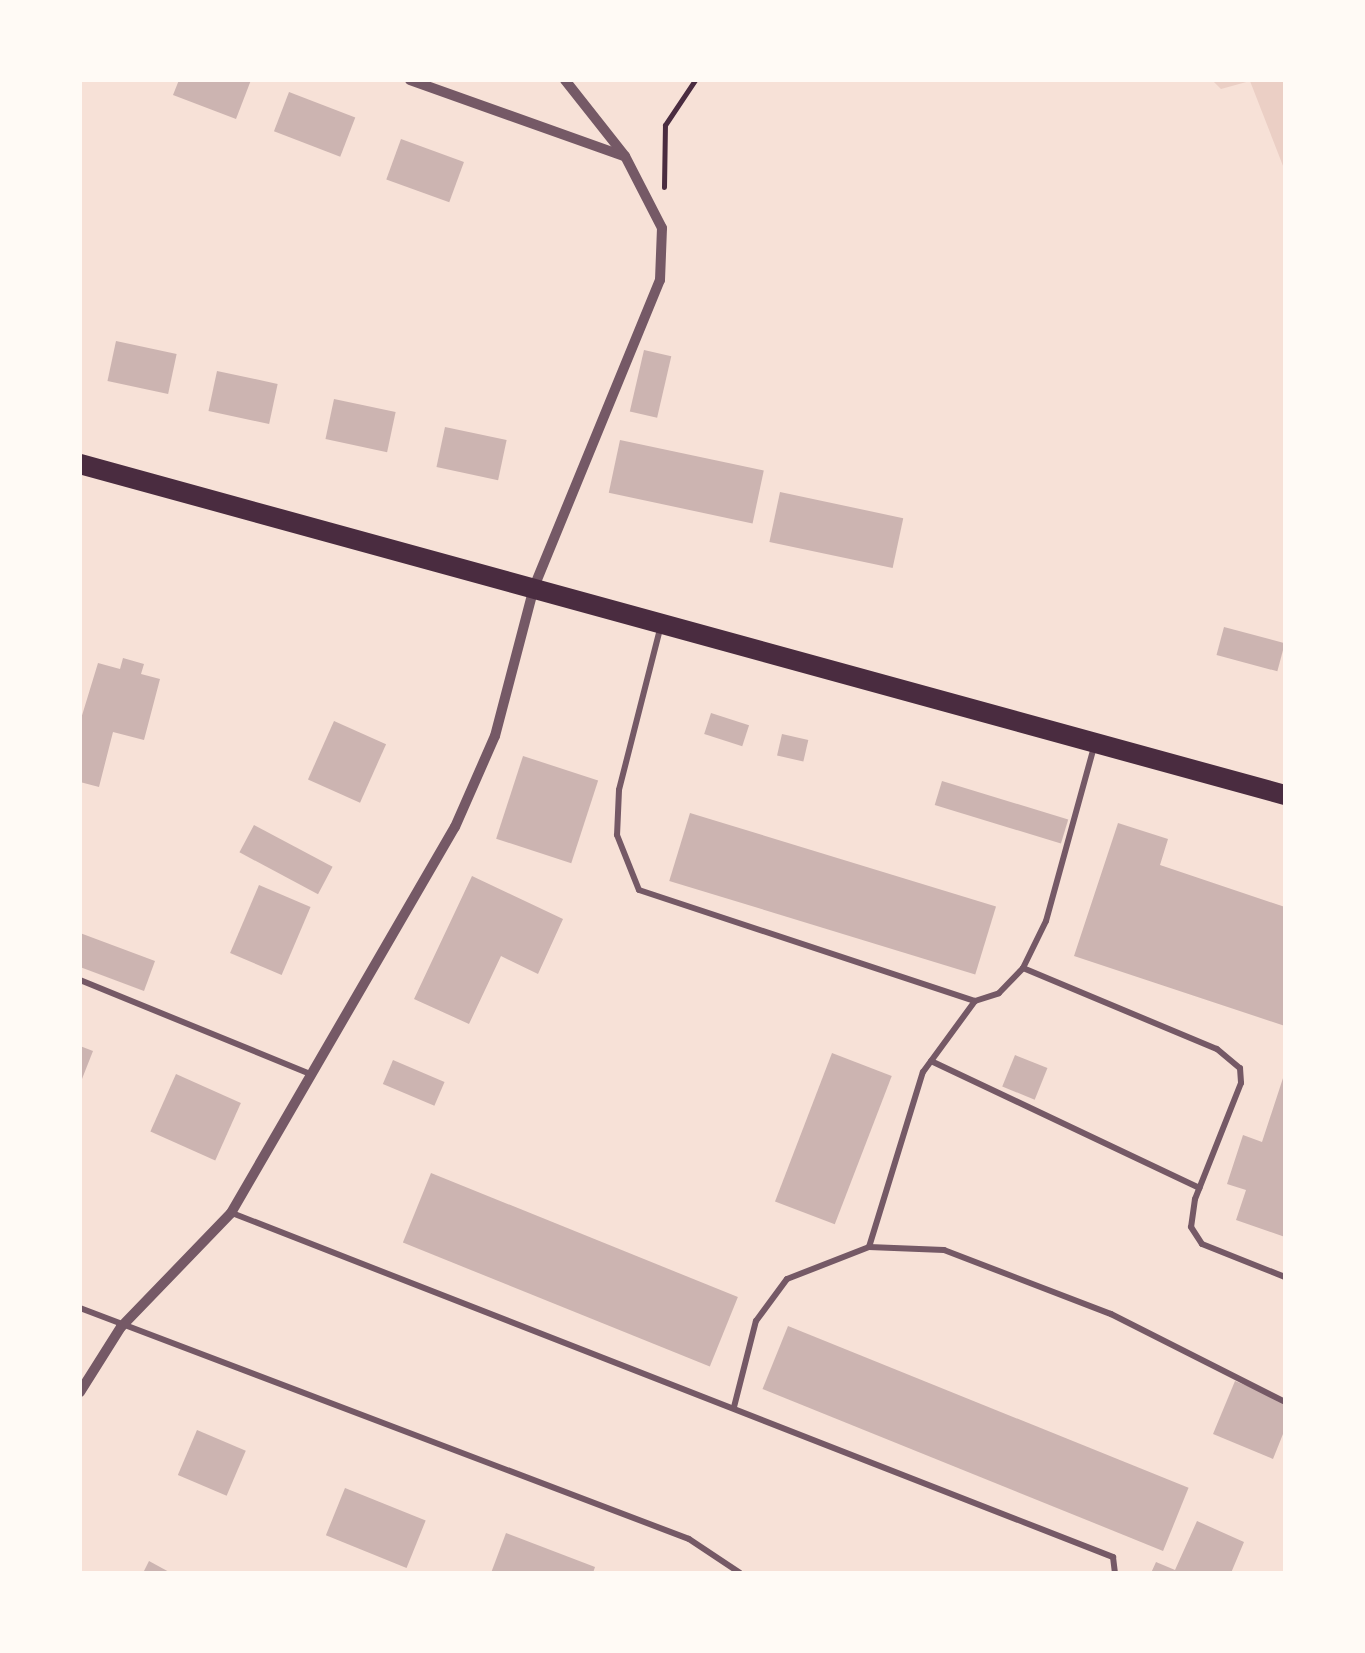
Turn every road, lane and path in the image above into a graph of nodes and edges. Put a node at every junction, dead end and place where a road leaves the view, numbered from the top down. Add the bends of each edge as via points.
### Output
1 (410, 80) edge
2 (565, 80) edge
3 (694, 80) edge
4 (625, 156) junction
5 (662, 228) junction
6 (80, 464) edge
7 (534, 587) junction
8 (662, 623) junction
9 (1095, 743) junction
10 (1285, 796) edge
11 (1023, 968) junction
12 (80, 980) edge
13 (975, 1001) junction
14 (932, 1061) junction
15 (312, 1074) junction
16 (1200, 1188) junction
17 (231, 1213) junction
18 (869, 1248) junction
19 (1285, 1277) edge
20 (80, 1308) edge
21 (122, 1327) junction
22 (80, 1392) edge
23 (1285, 1402) edge
24 (734, 1407) junction
25 (740, 1573) edge
26 (1115, 1573) edge

1 - 4 street
2 - 4 street
3 - 5 path via 664,125
4 - 5 street
5 - 7 street via 660,280
6 - 7 main road
7 - 8 main road
7 - 15 street via 495,736 455,827
8 - 9 main road
8 - 13 lane via 619,790 617,835 639,890
9 - 10 main road
9 - 11 lane via 1046,921
11 - 13 lane via 999,993
11 - 16 lane via 1217,1050 1240,1068 1241,1083
12 - 15 lane
13 - 14 lane
14 - 16 lane
14 - 18 lane
15 - 17 street
16 - 19 lane via 1192,1227 1202,1244
17 - 21 street
17 - 24 lane
18 - 23 lane via 944,1250 1111,1314
18 - 24 lane via 786,1279 756,1321
20 - 21 lane
21 - 22 street
21 - 25 lane via 689,1539
24 - 26 lane via 1113,1557

